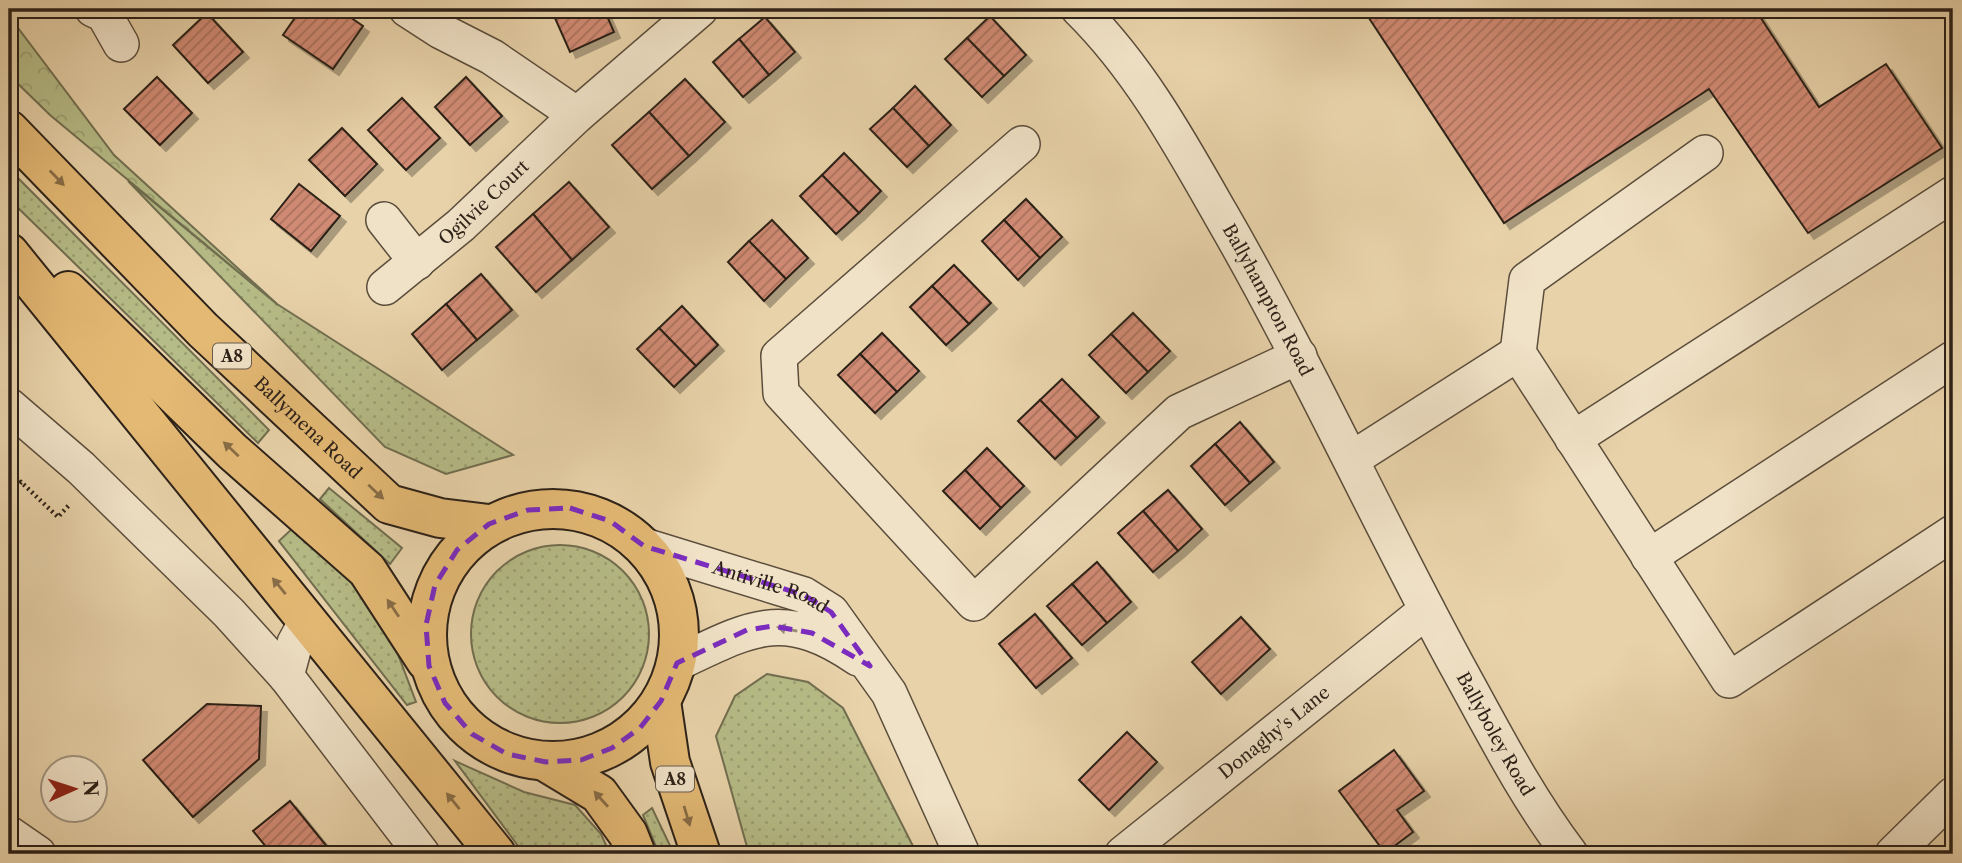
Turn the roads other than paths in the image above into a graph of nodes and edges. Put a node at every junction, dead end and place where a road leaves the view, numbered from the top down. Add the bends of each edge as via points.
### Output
1 (407, 9) edge
2 (700, 9) edge
3 (1079, 9) edge
4 (102, 10) edge
5 (121, 44) dead end
6 (577, 115) junction
7 (9, 130) edge
8 (1022, 144) dead end
9 (1705, 153) dead end
10 (1953, 194) edge
11 (384, 220) dead end
12 (9, 228) edge
13 (9, 253) edge
14 (417, 261) junction
15 (385, 288) dead end
16 (1518, 354) junction
17 (1299, 356) junction
18 (1953, 359) edge
19 (9, 406) edge
20 (1573, 439) junction
21 (1352, 459) junction
22 (489, 524) junction
23 (1953, 533) edge
24 (644, 546) junction
25 (1649, 557) junction
26 (1427, 610) junction
27 (307, 621) junction
28 (677, 663) junction
29 (429, 666) junction
30 (870, 666) junction
31 (286, 676) junction
32 (661, 701) junction
33 (547, 762) junction
34 (1953, 795) edge
35 (9, 834) edge
36 (38, 854) edge
37 (422, 854) edge
38 (496, 854) edge
39 (636, 854) edge
40 (702, 854) edge
41 (962, 854) edge
42 (1124, 854) edge
43 (1570, 854) edge
44 (1893, 854) edge

1 - 6 street via 503,64
2 - 6 street, Ogilvie Court
3 - 17 street, Ballyhampton Road via 1111,41 1171,128
4 - 5 street
6 - 14 street, Ogilvie Court
7 -> 22 highway, Ballymena Road / A8 via 204,330 389,504 440,518
8 - 17 street via 779,356 780,393 975,603 1179,412
9 - 16 street via 1527,279
10 - 20 street
11 - 14 street
29 -> 12 highway, A8 via 367,570 232,451 76,300
27 -> 13 highway
14 - 15 street, Ogilvie Court
16 - 20 street
16 - 21 street
17 - 21 street, Ballyhampton Road
18 - 25 street
19 - 31 street via 94,480
20 - 25 street
21 - 26 street, Ballyhampton Road
22 - 24 highway, A8 via 528,510 570,508 610,521
22 - 29 highway, A8 via 457,550 435,585 426,625
23 - 25 street via 1729,680
24 - 28 highway, A8 via 668,581 680,622
24 - 30 street, Antiville Road via 804,594 831,612
26 - 42 street, Donaghy's Lane
26 - 43 street, Ballyboley Road via 1516,775
27 - 31 street
38 -> 27 highway
30 -> 28 street, Antiville Road via 836,643 773,626 747,630
28 - 32 highway, A8
29 - 33 highway, A8 via 445,703 472,734 507,754
30 - 41 street, Antiville Road via 889,692
31 - 37 street
32 - 33 highway, A8 via 640,728 612,748 581,760
32 -> 40 highway, A8 via 670,762
39 -> 33 highway, A8 via 628,834 599,794
34 - 44 street
35 - 36 street

